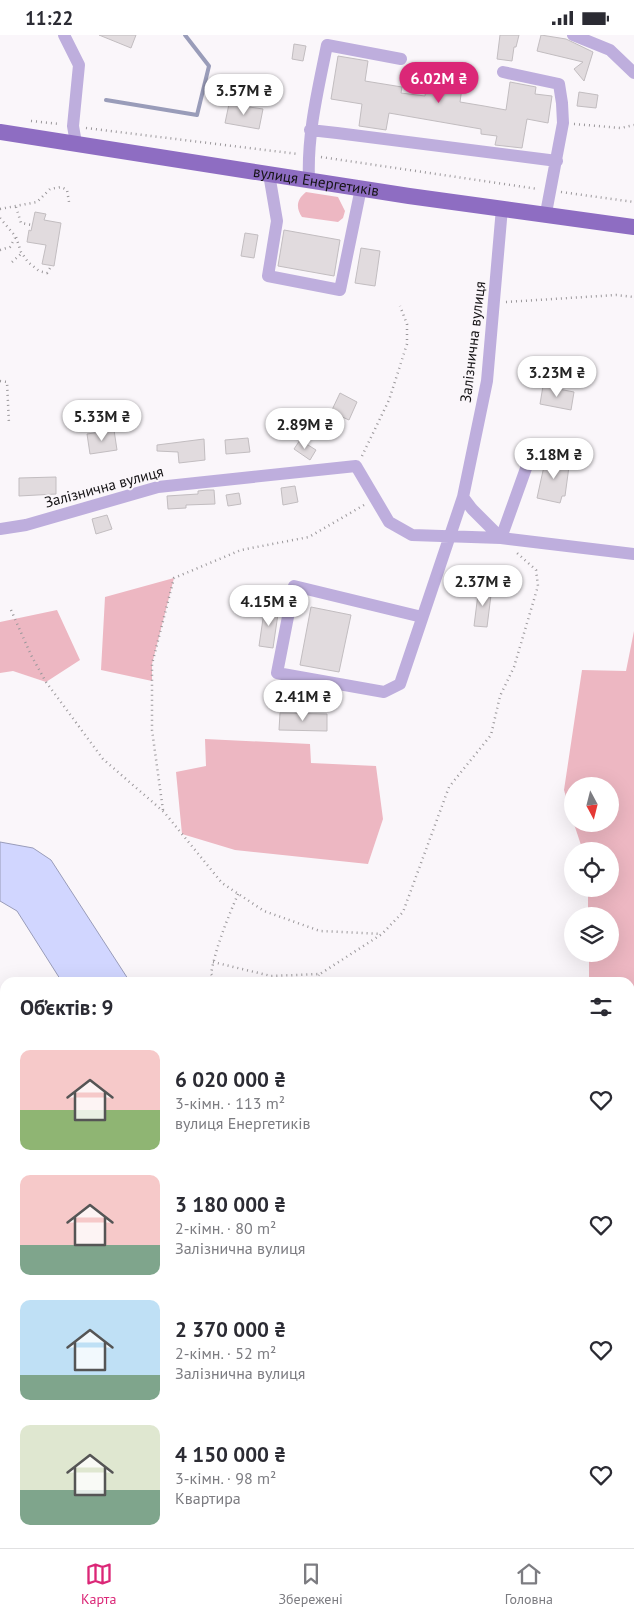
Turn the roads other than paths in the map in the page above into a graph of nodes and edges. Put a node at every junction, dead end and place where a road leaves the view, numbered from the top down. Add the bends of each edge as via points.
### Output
1 (64, 35) edge
2 (573, 35) edge
3 (401, 59) dead end
4 (503, 73) dead end
5 (634, 73) edge
6 (310, 131) junction
7 (0, 132) edge
8 (76, 143) junction
9 (557, 161) junction
10 (269, 174) junction
11 (309, 180) junction
12 (361, 188) junction
13 (502, 208) junction
14 (546, 213) junction
15 (634, 227) edge
16 (534, 446) dead end
17 (463, 497) junction
18 (0, 529) edge
19 (450, 536) junction
20 (501, 538) junction
21 (634, 554) edge
22 (422, 617) junction

1 - 8 street via 79,65 73,126
2 - 5 street via 610,50
3 - 6 street via 327,45
4 - 9 street via 559,84 562,123
6 - 9 street
6 - 11 street
7 - 8 main road, вулиця Енергетиків
8 - 10 main road, вулиця Енергетиків
9 - 14 street
10 - 11 main road, вулиця Енергетиків
10 - 12 street via 277,221 268,276 340,290
11 - 12 main road, вулиця Енергетиків
12 - 13 main road, вулиця Енергетиків
13 - 14 main road, вулиця Енергетиків
13 - 17 street, Залізнична вулиця via 487,381
14 - 15 main road, вулиця Енергетиків
16 - 20 street
17 - 19 street, Залізнична вулиця
17 - 20 street
18 - 19 street, Залізнична вулиця via 26,525 158,487 356,466 389,522 412,535
19 - 20 street
19 - 22 street, Залізнична вулиця
20 - 21 street
22 - 22 street, Залізнична вулиця via 400,684 384,692 277,673 294,586

